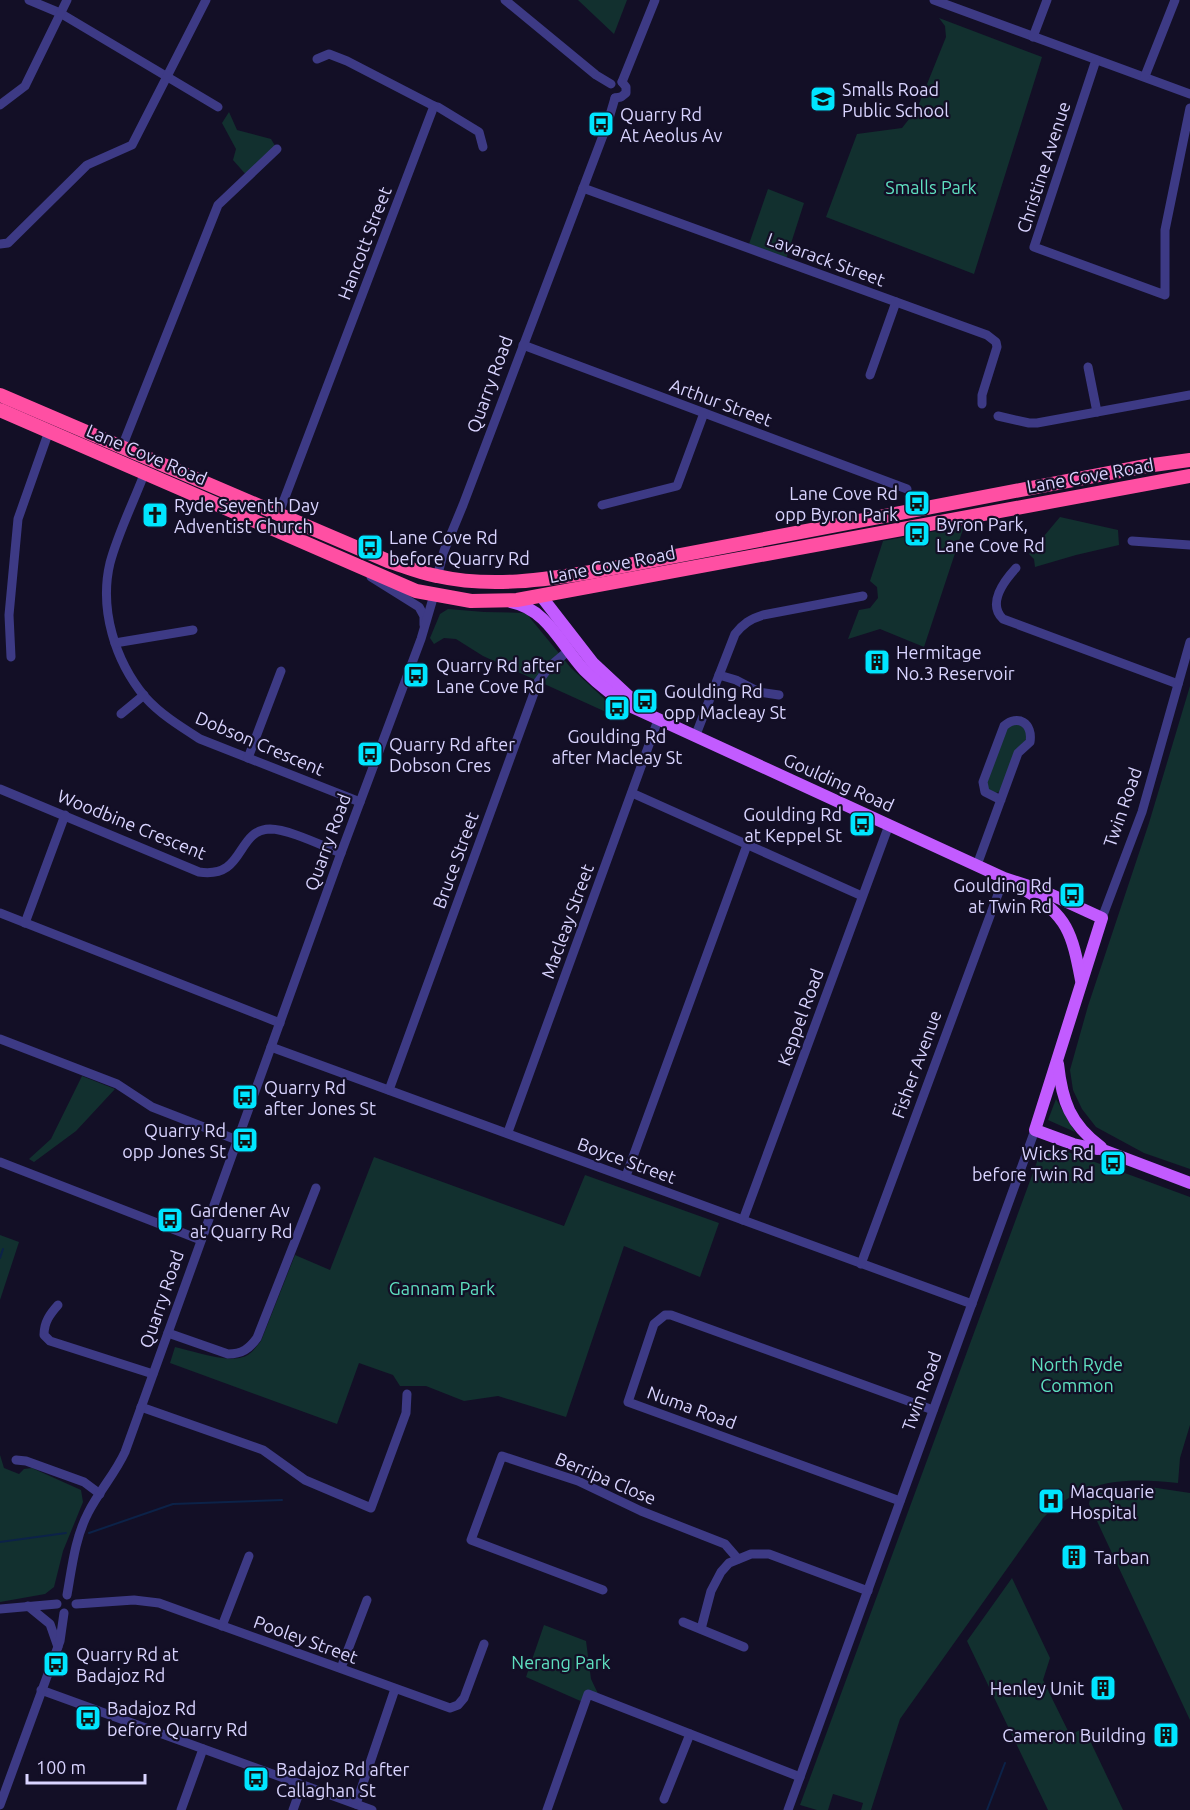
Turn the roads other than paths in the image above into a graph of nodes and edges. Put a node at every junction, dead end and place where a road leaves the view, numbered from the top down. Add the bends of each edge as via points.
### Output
1 (29, 0) edge
2 (67, 0) edge
3 (207, 0) edge
4 (505, 0) edge
5 (655, 0) edge
6 (934, 0) edge
7 (1047, 0) edge
8 (1175, 0) edge
9 (60, 13) junction
10 (1033, 37) junction
11 (317, 58) dead end
12 (1096, 60) junction
13 (168, 76) junction
14 (1145, 76) junction
15 (622, 82) junction
16 (611, 84) junction
17 (1190, 94) edge
18 (615, 98) junction
19 (0, 105) edge
20 (434, 106) junction
21 (218, 107) dead end
22 (1190, 108) edge
23 (483, 147) dead end
24 (277, 149) dead end
25 (583, 188) junction
26 (0, 244) edge
27 (896, 302) junction
28 (523, 345) junction
29 (1088, 367) dead end
30 (870, 375) dead end
31 (0, 395) edge
32 (1190, 395) edge
33 (982, 404) dead end
34 (0, 410) edge
35 (1097, 412) junction
36 (704, 413) junction
37 (998, 416) dead end
38 (49, 431) junction
39 (122, 447) junction
40 (1190, 460) edge
41 (145, 472) junction
42 (1190, 476) edge
43 (907, 489) dead end
44 (602, 505) dead end
45 (279, 513) junction
46 (1132, 541) dead end
47 (1190, 545) edge
48 (355, 564) junction
49 (1016, 568) dead end
50 (437, 577) junction
51 (493, 582) junction
52 (434, 596) junction
53 (541, 596) junction
54 (863, 596) dead end
55 (507, 601) junction
56 (5, 613) edge
57 (193, 630) dead end
58 (422, 639) junction
59 (1190, 642) edge
60 (115, 643) junction
61 (572, 647) junction
62 (11, 657) dead end
63 (280, 671) dead end
64 (720, 675) junction
65 (1178, 684) junction
66 (144, 695) junction
67 (779, 695) dead end
68 (121, 714) dead end
69 (658, 720) junction
70 (695, 737) junction
71 (248, 758) junction
72 (0, 789) edge
73 (632, 793) junction
74 (1001, 800) junction
75 (360, 802) junction
76 (65, 815) junction
77 (889, 825) junction
78 (747, 845) junction
79 (341, 853) junction
80 (977, 865) junction
81 (1004, 878) junction
82 (862, 896) junction
83 (1038, 897) junction
84 (0, 913) edge
85 (1100, 921) junction
86 (25, 923) junction
87 (1069, 932) joint
88 (1081, 981) junction
89 (280, 1023) junction
90 (0, 1039) edge
91 (271, 1047) junction
92 (1057, 1058) junction
93 (389, 1090) junction
94 (1036, 1126) junction
95 (508, 1132) junction
96 (237, 1140) junction
97 (1103, 1151) junction
98 (0, 1162) edge
99 (626, 1176) junction
100 (1190, 1183) edge
101 (316, 1188) dead end
102 (743, 1220) junction
103 (201, 1240) junction
104 (861, 1263) junction
105 (972, 1304) junction
106 (58, 1305) dead end
107 (168, 1333) junction
108 (153, 1374) junction
109 (407, 1394) dead end
110 (141, 1407) junction
111 (933, 1410) junction
112 (16, 1460) dead end
113 (100, 1494) junction
114 (900, 1501) junction
115 (249, 1556) dead end
116 (738, 1559) junction
117 (603, 1590) dead end
118 (868, 1591) junction
119 (67, 1595) junction
120 (367, 1600) dead end
121 (57, 1604) junction
122 (76, 1604) junction
123 (28, 1606) junction
124 (0, 1609) edge
125 (64, 1613) junction
126 (683, 1622) dead end
127 (222, 1626) junction
128 (700, 1629) junction
129 (484, 1644) dead end
130 (58, 1647) junction
131 (744, 1647) dead end
132 (340, 1668) junction
133 (395, 1689) junction
134 (41, 1690) junction
135 (690, 1734) junction
136 (203, 1749) junction
137 (800, 1777) junction
138 (302, 1785) junction
139 (664, 1799) dead end
140 (356, 1804) junction
141 (0, 1806) edge
142 (181, 1810) edge
143 (293, 1810) edge
144 (372, 1810) edge
145 (547, 1810) edge
146 (788, 1810) edge

1 - 9 street
2 - 9 street
3 - 13 street
4 - 16 street
5 - 15 street
6 - 10 street
7 - 10 street
8 - 14 street
9 - 13 street
9 - 19 street via 25,86
10 - 12 street
11 - 20 street via 329,54 347,61
12 - 14 street
12 - 22 street, Christine Avenue via 1034,247 1165,295 1165,230
13 - 21 street
13 - 26 street via 132,145 87,165 8,243
14 - 17 street
15 - 16 street
15 - 18 street via 626,93
16 - 18 street via 610,92
18 - 25 street, Quarry Road
20 - 23 street via 479,132
20 - 45 street, Hancott Street
24 - 39 street via 218,205
25 - 27 street, Lavarack Street
25 - 28 street, Quarry Road
27 - 30 street
27 - 33 street, Lavarack Street via 987,335 996,342
28 - 36 street, Arthur Street
28 - 50 street, Quarry Road
29 - 35 street
31 - 39 highway, Lane Cove Road
32 - 35 street
34 - 38 highway, Lane Cove Road
35 - 37 street via 1037,423
36 - 43 street, Arthur Street
36 - 44 street via 677,486
38 - 41 highway, Lane Cove Road
38 - 56 street via 18,519
39 - 45 highway, Lane Cove Road
40 - 51 highway, Lane Cove Road via 588,573
41 - 48 highway, Lane Cove Road
41 - 60 street, Dobson Crescent via 111,561 107,597
42 - 53 highway, Lane Cove Road
45 - 50 highway, Lane Cove Road via 388,561
46 - 47 street
48 - 52 highway, Lane Cove Road
48 - 58 street via 419,607 424,619
49 - 65 street via 1004,581 996,602 1004,619
50 - 51 highway, Lane Cove Road
50 - 52 highway, Quarry Road
51 - 53 highway
52 - 55 highway, Lane Cove Road
52 - 58 street, Quarry Road
53 - 55 highway, Lane Cove Road
53 - 61 main road, Goulding Road
54 - 64 street via 752,619 735,634
55 - 61 main road, Goulding Road via 536,612
56 - 62 street
57 - 60 street
58 - 75 street, Quarry Road
59 - 65 street, Twin Road
60 - 66 street, Dobson Crescent
61 - 69 main road, Goulding Road via 584,669 611,694
61 - 93 street, Bruce Street via 538,682
63 - 71 street
64 - 67 street via 759,692
64 - 70 street
65 - 85 street, Twin Road via 1142,812
66 - 68 street
66 - 71 street, Dobson Crescent via 200,739
69 - 70 main road, Goulding Road
69 - 73 street, Macleay Street
70 - 77 main road, Goulding Road
71 - 75 street, Dobson Crescent
72 - 76 street, Woodbine Crescent
73 - 78 street
73 - 95 street, Macleay Street
74 - 74 street via 985,792 982,782 1004,726 1021,721 1030,730 1029,742 1018,753
74 - 80 street
75 - 79 street, Quarry Road
76 - 79 street, Woodbine Crescent via 206,873 226,868 246,842 264,830 279,830
76 - 86 street
77 - 80 main road, Goulding Road
77 - 82 street, Keppel Road
78 - 82 street
78 - 99 street
79 - 89 street, Quarry Road
80 - 81 main road, Goulding Road
81 - 83 main road, Goulding Road
81 - 85 main road, Goulding Road via 1041,890
81 - 104 street, Fisher Avenue
82 - 102 street, Keppel Road
83 - 85 main road
83 - 87 main road, Goulding Road via 1055,911
84 - 86 street
85 - 88 main road, Twin Road
86 - 89 street
87 - 88 main road, Twin Road
88 - 92 main road, Twin Road
89 - 91 street, Quarry Road
90 - 96 street via 117,1084 153,1107
91 - 93 street, Boyce Street
91 - 96 street, Quarry Road
92 - 94 main road, Twin Road
92 - 97 main road via 1067,1108 1083,1132
93 - 95 street, Boyce Street
94 - 97 main road via 1076,1137
94 - 105 street, Twin Road
95 - 99 street, Boyce Street
96 - 103 street, Quarry Road
97 - 100 main road
98 - 103 street
99 - 102 street, Boyce Street
101 - 107 street via 251,1347 228,1354
102 - 104 street, Boyce Street
103 - 107 street, Quarry Road
104 - 105 street, Boyce Street
105 - 111 street, Twin Road
106 - 108 street via 44,1329 50,1341
107 - 108 street, Quarry Road
108 - 110 street, Quarry Road
109 - 110 street via 406,1413 371,1508 305,1480 263,1450
110 - 113 street, Quarry Road via 117,1469
111 - 114 street, Twin Road
111 - 114 street, Numa Road via 671,1315 654,1324 628,1401
112 - 113 street via 84,1482
113 - 119 street, Quarry Road via 80,1531
114 - 118 street, Twin Road
115 - 127 street
116 - 117 street, Berripa Close via 725,1544 641,1511 578,1480 502,1456 471,1540
116 - 118 street via 769,1554
116 - 128 street via 724,1567 716,1581
118 - 137 street, Twin Road
119 - 121 street
119 - 122 street
120 - 132 street
121 - 123 street
121 - 125 street
122 - 125 street via 71,1612
122 - 127 street, Pooley Street via 145,1600
123 - 124 street
123 - 130 street via 50,1624
125 - 130 street
126 - 128 street
127 - 132 street, Pooley Street
128 - 131 street
129 - 133 street, Pooley Street via 458,1706 450,1708
130 - 134 street
132 - 133 street, Pooley Street
133 - 140 street
134 - 136 street
134 - 141 street
135 - 137 street
135 - 139 street
135 - 145 street via 588,1694
136 - 138 street
136 - 142 street
137 - 146 street, Twin Road
138 - 140 street
138 - 143 street
140 - 144 street

